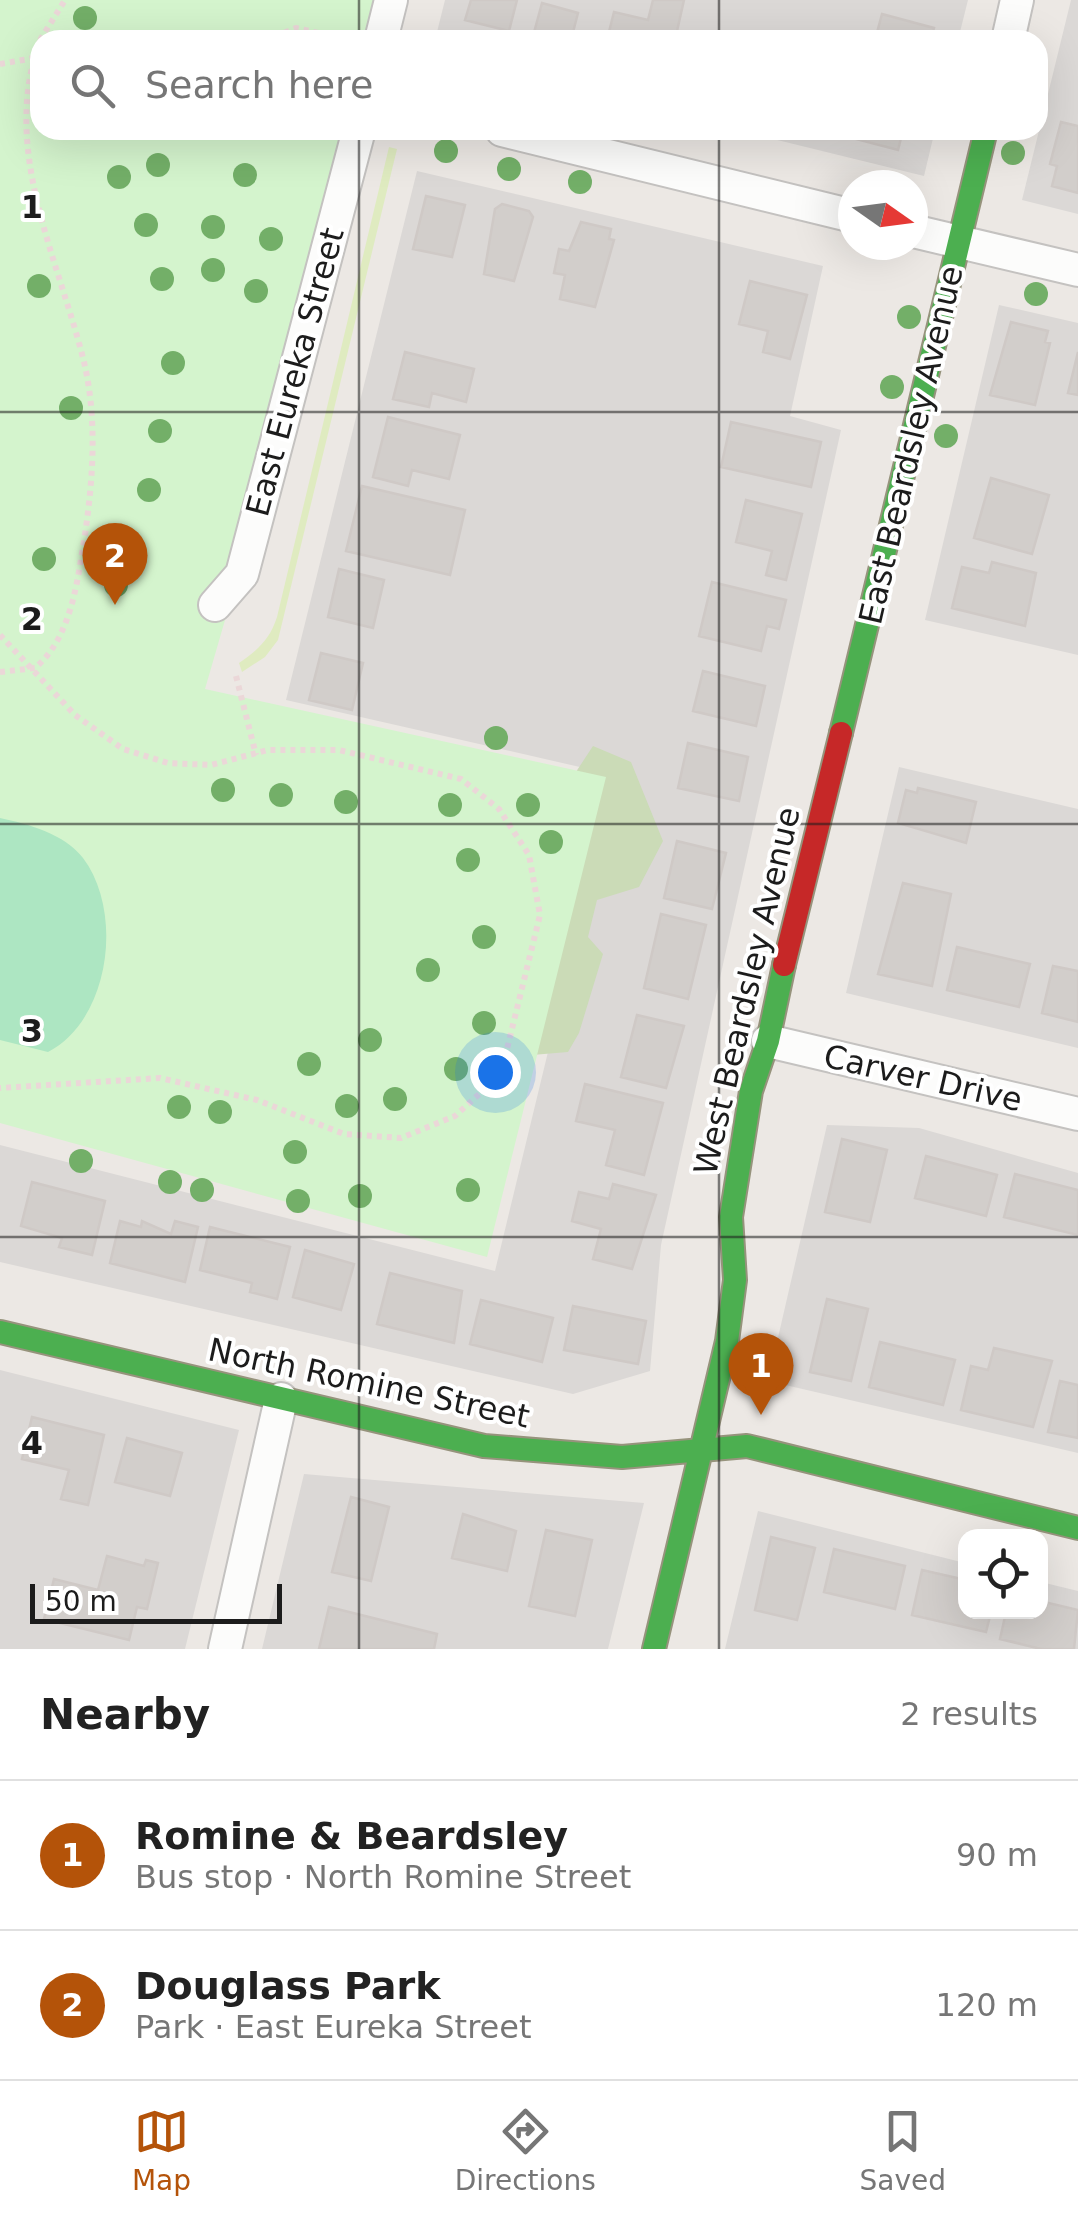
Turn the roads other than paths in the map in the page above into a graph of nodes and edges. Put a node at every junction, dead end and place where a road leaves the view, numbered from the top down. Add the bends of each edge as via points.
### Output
1 (391, 0) edge
2 (1017, 0) edge
3 (384, 30) edge
4 (1010, 30) edge
5 (356, 140) edge
6 (543, 140) edge
7 (984, 140) edge
8 (838, 212) edge
9 (928, 235) edge
10 (959, 242) junction
11 (1078, 270) edge
12 (215, 606) dead end
13 (835, 760) joint
14 (768, 1041) junction
15 (1078, 1114) edge
16 (0, 1332) edge
17 (281, 1399) junction
18 (702, 1452) junction
19 (1078, 1528) edge
20 (224, 1649) edge
21 (654, 1649) edge

1 - 3 street
2 - 4 street
5 - 12 street, East Eureka Street via 242,574
6 - 8 street
7 - 10 street, East Beardsley Avenue
9 - 10 street
10 - 11 street
10 - 13 street, East Beardsley Avenue
13 - 14 street, West Beardsley Avenue
14 - 15 street, Carver Drive
14 - 18 street, West Beardsley Avenue via 738,1153 729,1326
16 - 17 street, North Romine Street
17 - 18 street, North Romine Street via 484,1446 622,1457
17 - 20 street
18 - 19 street, North Romine Street via 747,1446
18 - 21 street, West Beardsley Avenue

